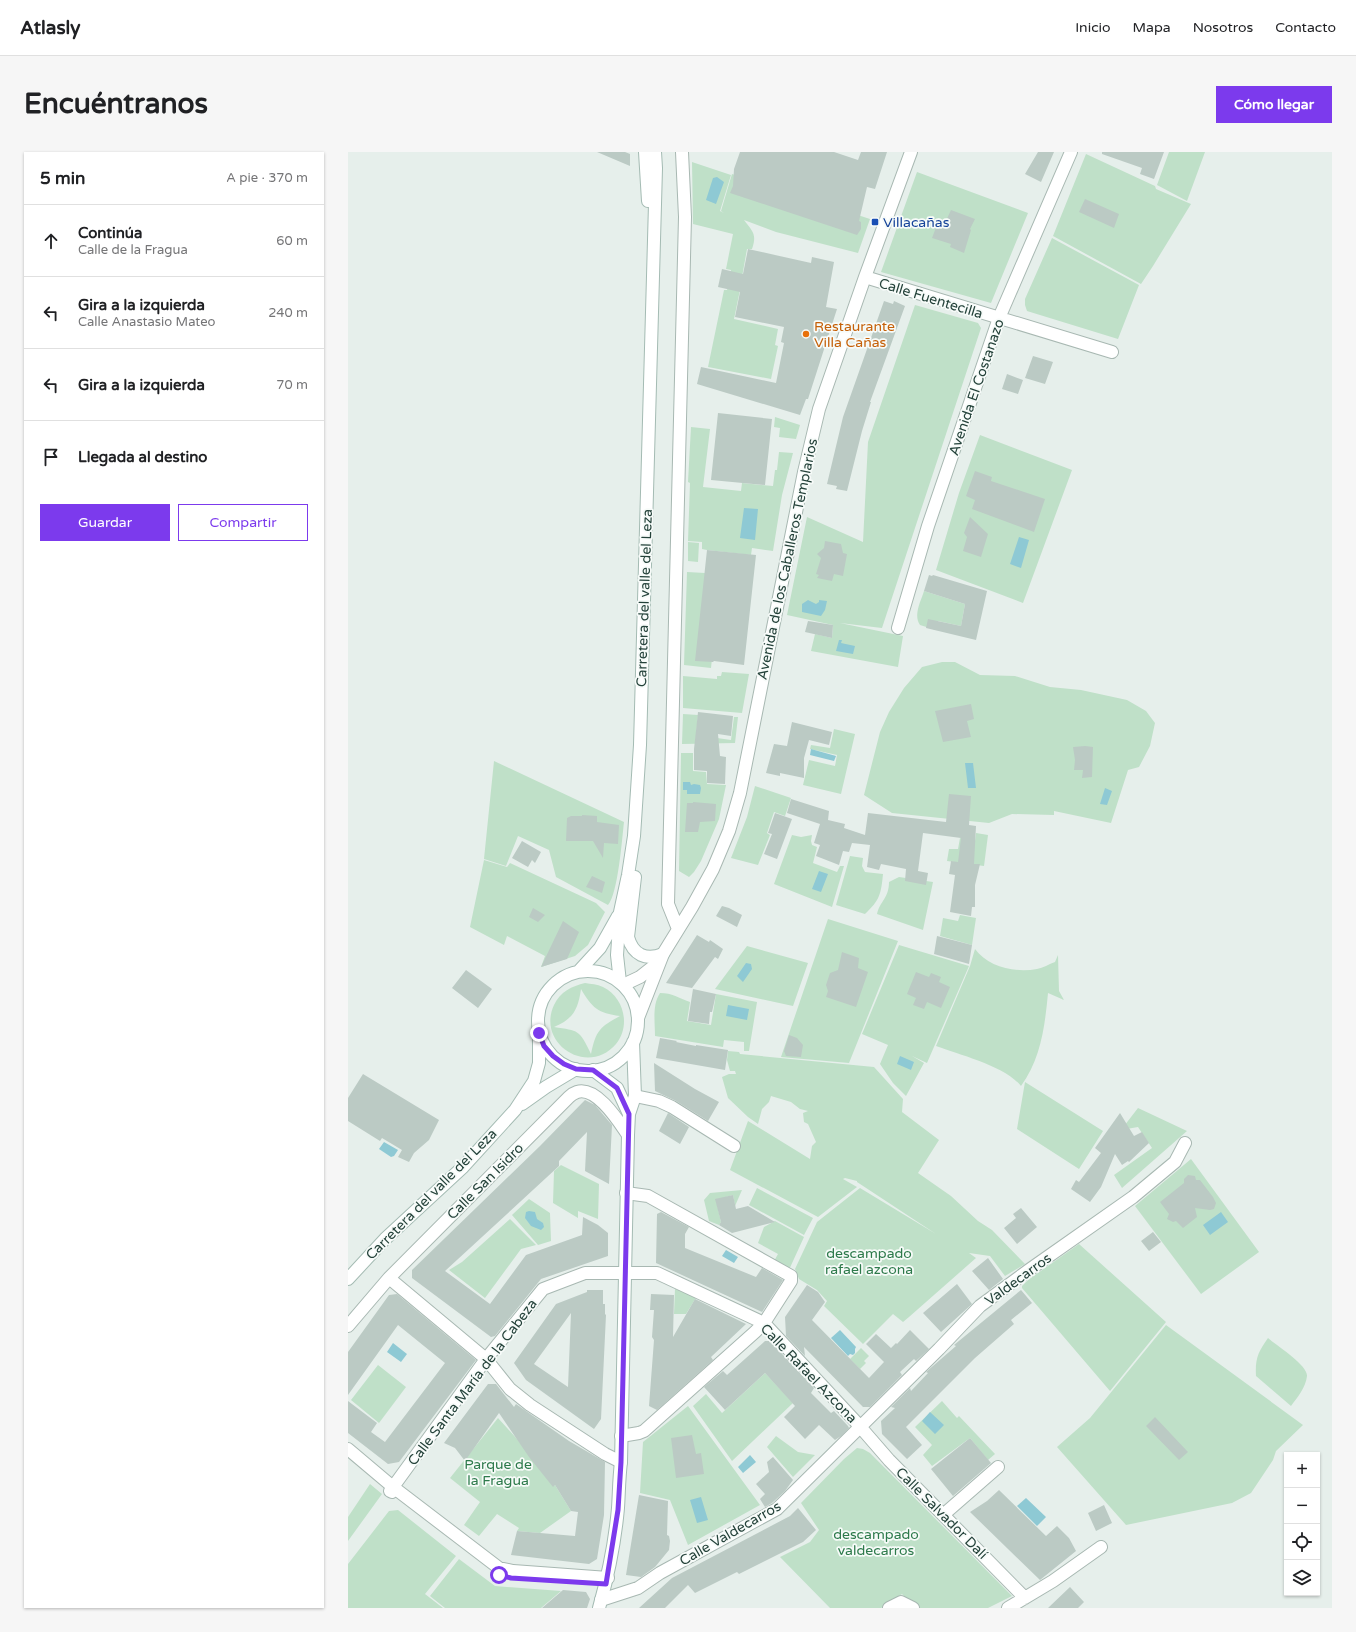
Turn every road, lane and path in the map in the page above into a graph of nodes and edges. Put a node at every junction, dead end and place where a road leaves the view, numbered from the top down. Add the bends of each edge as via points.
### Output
1 (645, 152) edge
2 (655, 152) edge
3 (682, 152) edge
4 (911, 152) edge
5 (1071, 152) edge
6 (865, 277) junction
7 (652, 284) junction
8 (999, 318) junction
9 (1112, 352) dead end
10 (898, 628) dead end
11 (634, 836) junction
12 (620, 912) junction
13 (678, 929) junction
14 (661, 958) junction
15 (578, 972) junction
16 (622, 984) junction
17 (638, 1018) junction
18 (539, 1033) junction
19 (633, 1042) junction
20 (576, 1069) junction
21 (593, 1070) junction
22 (635, 1096) junction
23 (515, 1110) junction
24 (629, 1114) junction
25 (628, 1135) junction
26 (1185, 1143) dead end
27 (734, 1146) dead end
28 (626, 1193) junction
29 (625, 1274) junction
30 (389, 1278) junction
31 (348, 1279) edge
32 (764, 1323) junction
33 (348, 1326) edge
34 (486, 1359) junction
35 (860, 1427) junction
36 (621, 1436) junction
37 (348, 1449) edge
38 (621, 1462) junction
39 (998, 1467) dead end
40 (393, 1487) junction
41 (943, 1515) junction
42 (1101, 1547) dead end
43 (607, 1581) junction
44 (1025, 1598) junction
45 (600, 1604) edge
46 (889, 1608) edge
47 (913, 1608) edge
48 (1008, 1608) edge

1 - 7 street, Carretera del valle del Leza
2 - 7 street, Carretera del valle del Leza
3 - 13 street via 685,217 668,904
4 - 6 street, Avenida de los Caballeros Templarios
5 - 8 street, Avenida El Costanazo
6 - 8 street, Calle Fuentecilla
6 - 13 street, Avenida de los Caballeros Templarios via 819,409 740,793 729,831 713,869
7 - 11 street, Carretera del valle del Leza via 640,745
8 - 9 street, Calle Fuentecilla
8 - 10 street, Avenida El Costanazo via 928,526
11 - 12 street, Carretera del valle del Leza
11 - 14 street via 635,877 628,937 636,952 646,957
12 - 15 street via 600,948
12 - 16 street via 617,955
13 - 14 street, Avenida de los Caballeros Templarios
14 - 16 street, Avenida de los Caballeros Templarios via 640,977
14 - 17 street, Avenida de los Caballeros Templarios
15 - 16 street via 593,971 607,974
15 - 18 street via 562,977 550,988 542,1001 538,1017
16 - 17 street via 635,1005
17 - 19 street
18 - 20 street via 544,1046 553,1056
18 - 23 street via 539,1063 534,1081
19 - 21 street via 621,1058 608,1066
19 - 22 street
20 - 21 street
20 - 23 street
21 - 24 street via 617,1088
22 - 24 street
22 - 27 street via 659,1101 672,1107
23 - 31 street, Carretera del valle del Leza via 463,1167 385,1239
24 - 25 street
25 - 28 street
25 - 30 street, Calle San Isidro via 617,1117 596,1096 577,1092 569,1097
26 - 35 street, Valdecarros via 1175,1162 1133,1197 980,1306
28 - 29 street
28 - 32 street via 648,1196 791,1276 791,1281
29 - 32 street, Calle Rafael Azcona via 658,1273
29 - 34 street, Calle Santa María de la Cabeza via 585,1273 543,1289
29 - 36 street
30 - 33 street, Calle San Isidro
30 - 34 street
32 - 35 street, Calle Rafael Azcona
32 - 36 street via 644,1431
34 - 38 street via 510,1389 605,1454
34 - 40 street, Calle Santa María de la Cabeza
35 - 41 street, Calle Salvador Dalí
35 - 45 street, Calle Valdecarros via 777,1509 660,1573 638,1588
36 - 38 street
37 - 40 street
38 - 43 street via 618,1510
39 - 41 street
40 - 43 street via 499,1568
41 - 44 street, Calle Salvador Dalí
42 - 44 street via 1053,1582
43 - 45 street
44 - 48 street
46 - 47 street via 902,1602

